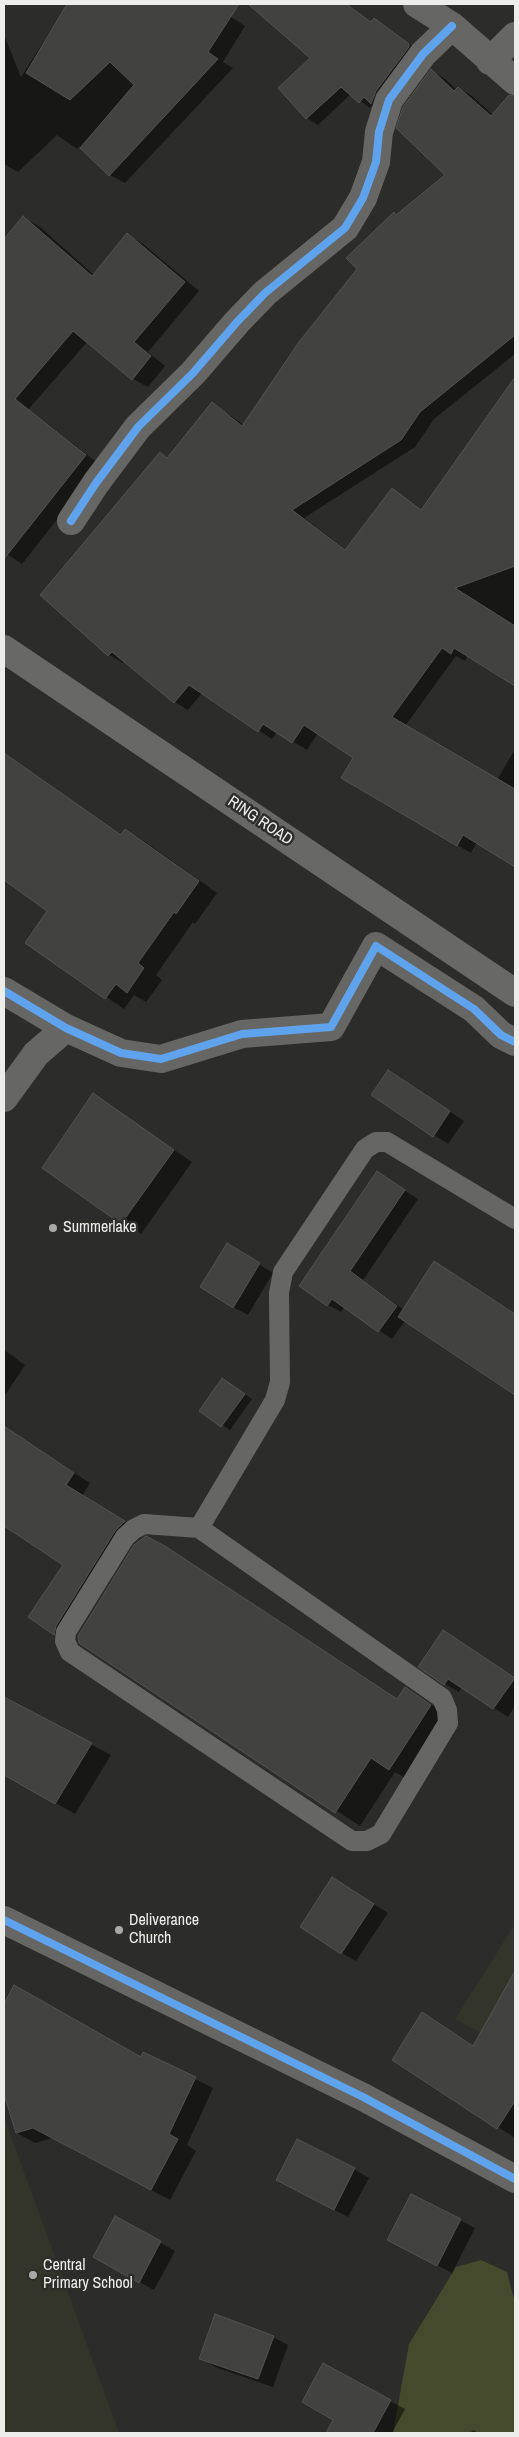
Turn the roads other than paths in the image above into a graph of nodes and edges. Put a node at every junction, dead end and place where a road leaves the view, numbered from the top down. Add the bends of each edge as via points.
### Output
1 (417, 4) edge
2 (452, 26) junction
3 (515, 36) edge
4 (490, 62) junction
5 (515, 81) edge
6 (71, 522) dead end
7 (4, 649) edge
8 (4, 990) edge
9 (515, 994) edge
10 (66, 1028) junction
11 (515, 1042) edge
12 (4, 1098) edge
13 (515, 1219) edge
14 (198, 1528) junction
15 (4, 1920) edge
16 (515, 2179) edge

1 - 2 street
2 - 4 street
2 - 6 street via 423,54 388,100 379,132 376,162 363,198 345,228 265,293 193,373 138,427
3 - 4 street
4 - 5 street
7 - 9 main road, RING ROAD
8 - 10 street
10 - 11 street via 122,1054 162,1059 242,1034 331,1027 376,946 474,1009 501,1035
10 - 12 street via 36,1054
13 - 14 lane via 387,1142 376,1142 365,1149 283,1272 279,1293 280,1382 274,1400
14 - 14 lane via 144,1524 125,1537 66,1632 65,1641 70,1652 352,1842 367,1841 381,1834 448,1723 442,1698
15 - 16 street via 363,2097

